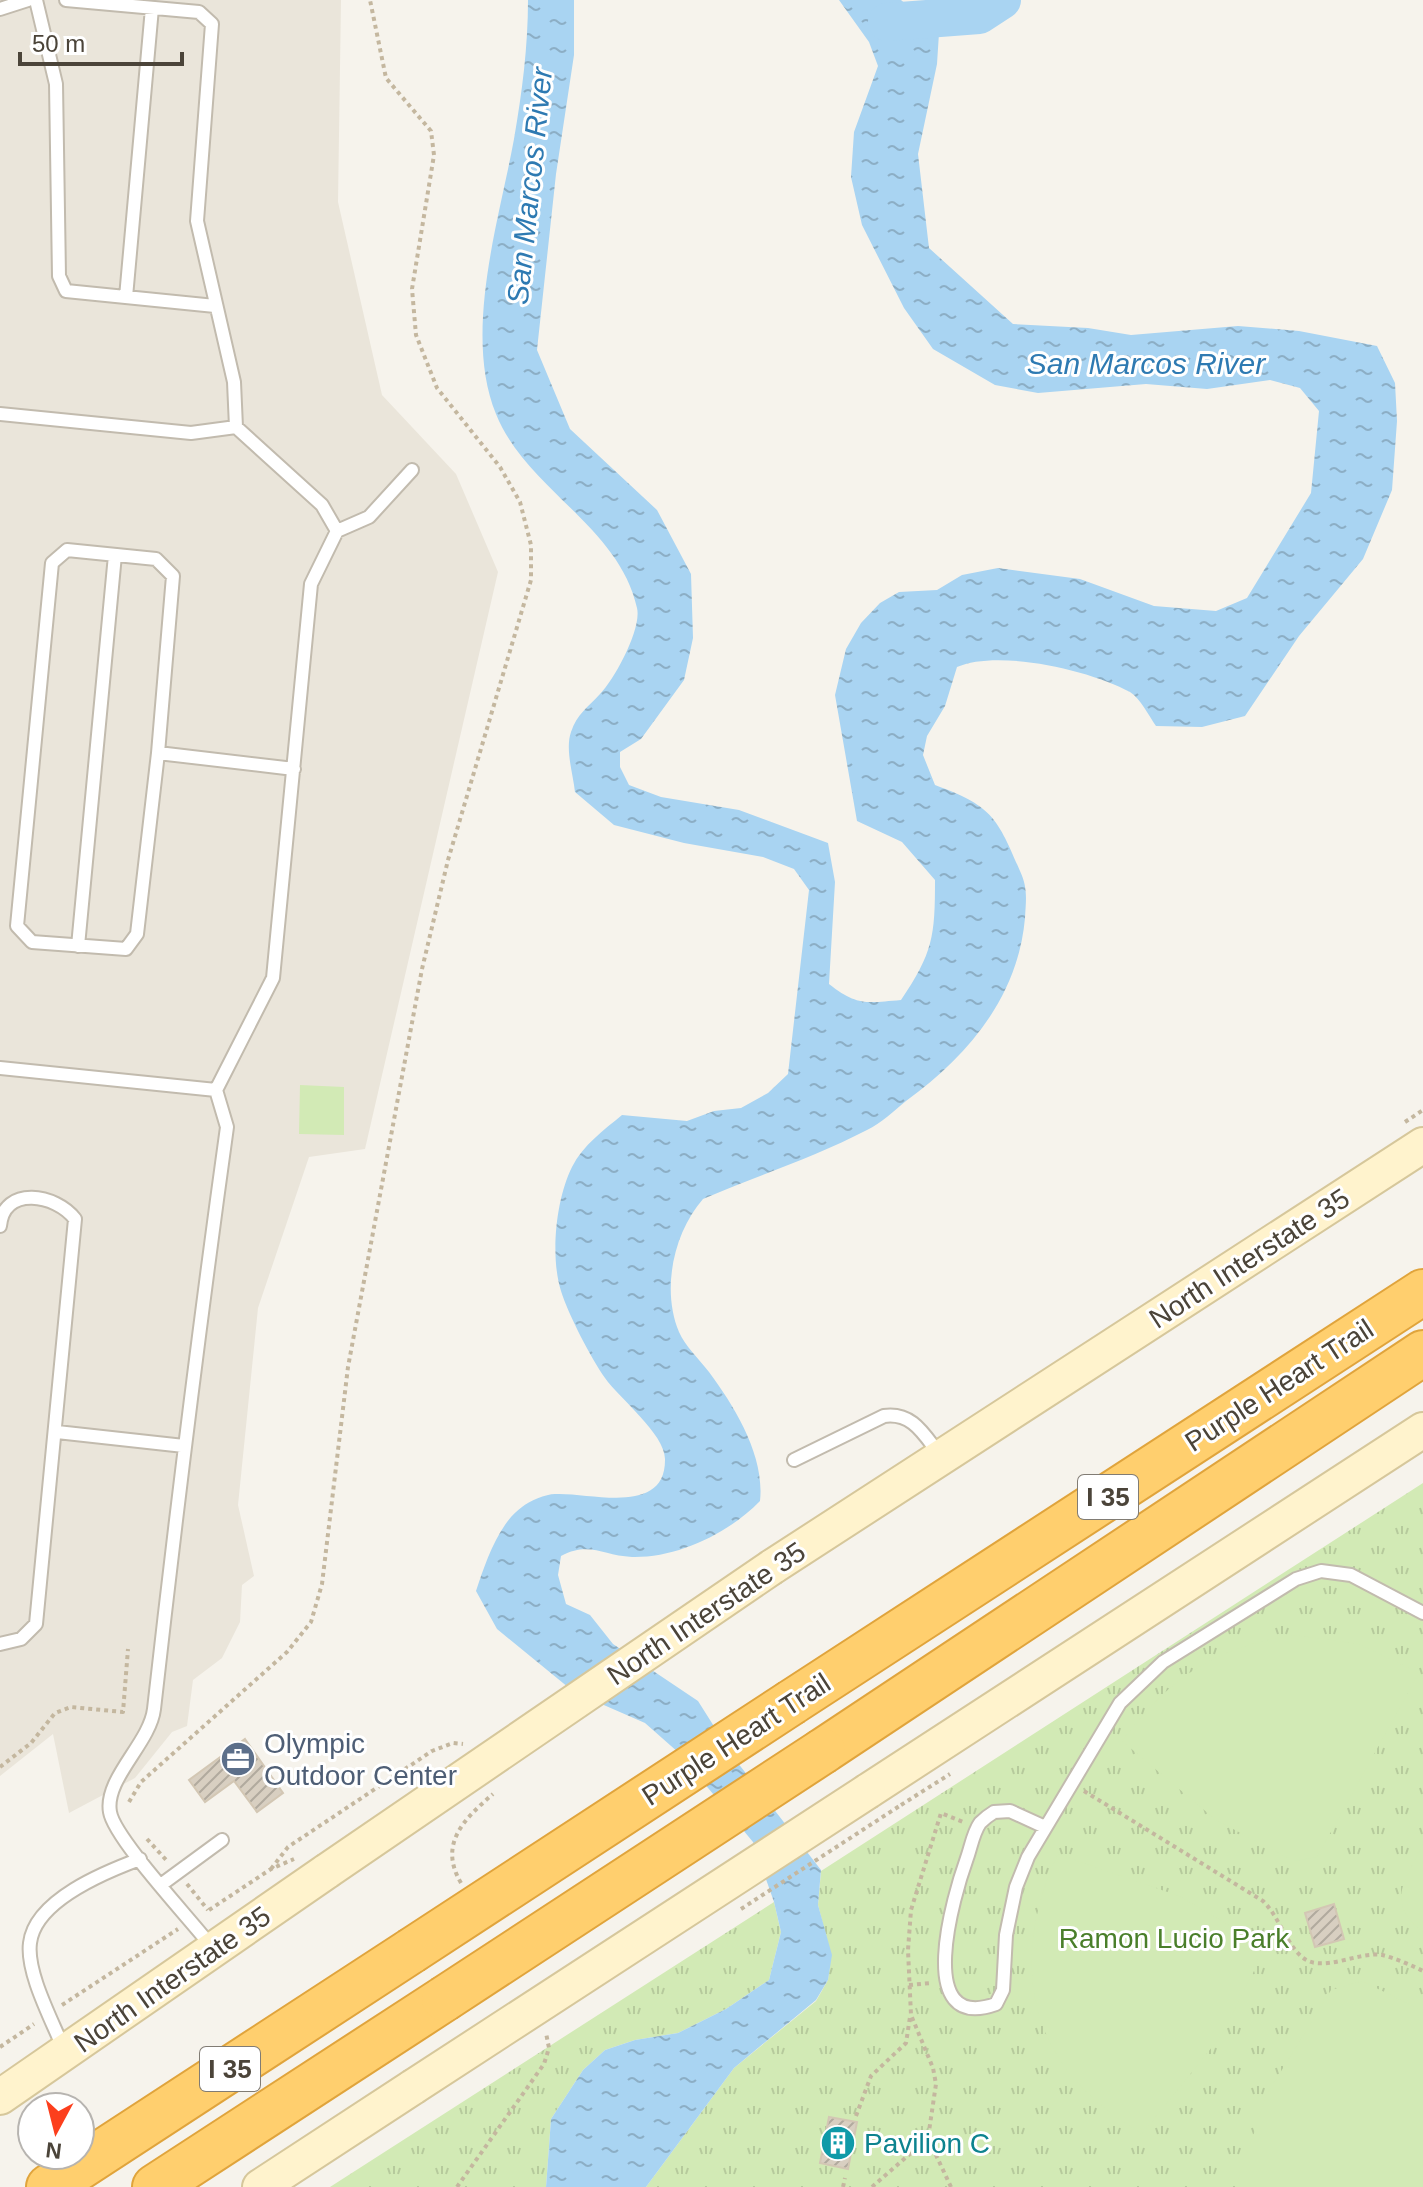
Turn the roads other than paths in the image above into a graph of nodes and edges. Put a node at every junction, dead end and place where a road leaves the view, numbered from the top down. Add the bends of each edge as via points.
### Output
1 (28, 0) edge
2 (36, 0) edge
3 (66, 0) edge
4 (152, 8) junction
5 (0, 9) edge
6 (126, 297) junction
7 (215, 306) junction
8 (0, 414) edge
9 (236, 427) junction
10 (412, 470) dead end
11 (337, 531) junction
12 (115, 555) junction
13 (158, 753) junction
14 (294, 769) junction
15 (78, 946) junction
16 (0, 1068) edge
17 (216, 1090) junction
18 (1423, 1145) edge
19 (0, 1226) edge
20 (1423, 1292) edge
21 (1423, 1353) edge
22 (1423, 1430) edge
23 (57, 1432) junction
24 (184, 1446) junction
25 (942, 1458) junction
26 (794, 1460) dead end
27 (1423, 1613) edge
28 (0, 1644) edge
29 (1045, 1827) junction
30 (222, 1840) dead end
31 (140, 1859) junction
32 (162, 1884) junction
33 (213, 1948) junction
34 (66, 2054) junction
35 (0, 2097) edge
36 (49, 2187) edge
37 (155, 2187) edge
38 (260, 2187) edge

1 - 5 lane
2 - 6 lane via 56,84 59,276 66,291
3 - 4 lane
4 - 6 lane
4 - 7 lane via 199,12 212,24 197,221
6 - 7 lane
7 - 9 lane via 234,382
8 - 9 lane via 191,433
9 - 11 lane via 322,505
10 - 11 lane via 369,517
11 - 14 lane via 311,584
12 - 13 lane via 156,559 173,576
12 - 15 lane
12 - 15 lane via 67,550 52,563 17,926 32,942
13 - 14 lane
13 - 15 lane via 137,934 126,949
14 - 17 lane via 273,978
16 - 17 lane
17 - 24 lane via 227,1127
18 - 25 main road, North Interstate 35
19 - 23 lane via 8,1204 36,1197 64,1205 75,1219
20 - 36 highway, Purple Heart Trail / I 35, bridge
21 - 37 highway, Purple Heart Trail / I 35, bridge
22 - 38 main road, bridge
23 - 24 lane
23 - 28 lane via 36,1624 21,1639
24 - 31 lane via 152,1721 110,1795 113,1824
25 - 26 lane via 911,1419 898,1414
25 - 33 main road, North Interstate 35, bridge via 312,1864
27 - 29 lane via 1351,1575 1321,1571 1296,1579 1163,1662 1120,1703
29 - 29 lane via 1016,1887 1003,1990 996,2004 980,2009 963,2006 945,1982 946,1941 954,1893 977,1828 994,1812 1010,1811
30 - 32 lane
31 - 32 lane
31 - 34 lane via 75,1889 38,1923 30,1941 30,1957
32 - 33 lane
33 - 34 main road, North Interstate 35
34 - 35 main road, North Interstate 35

